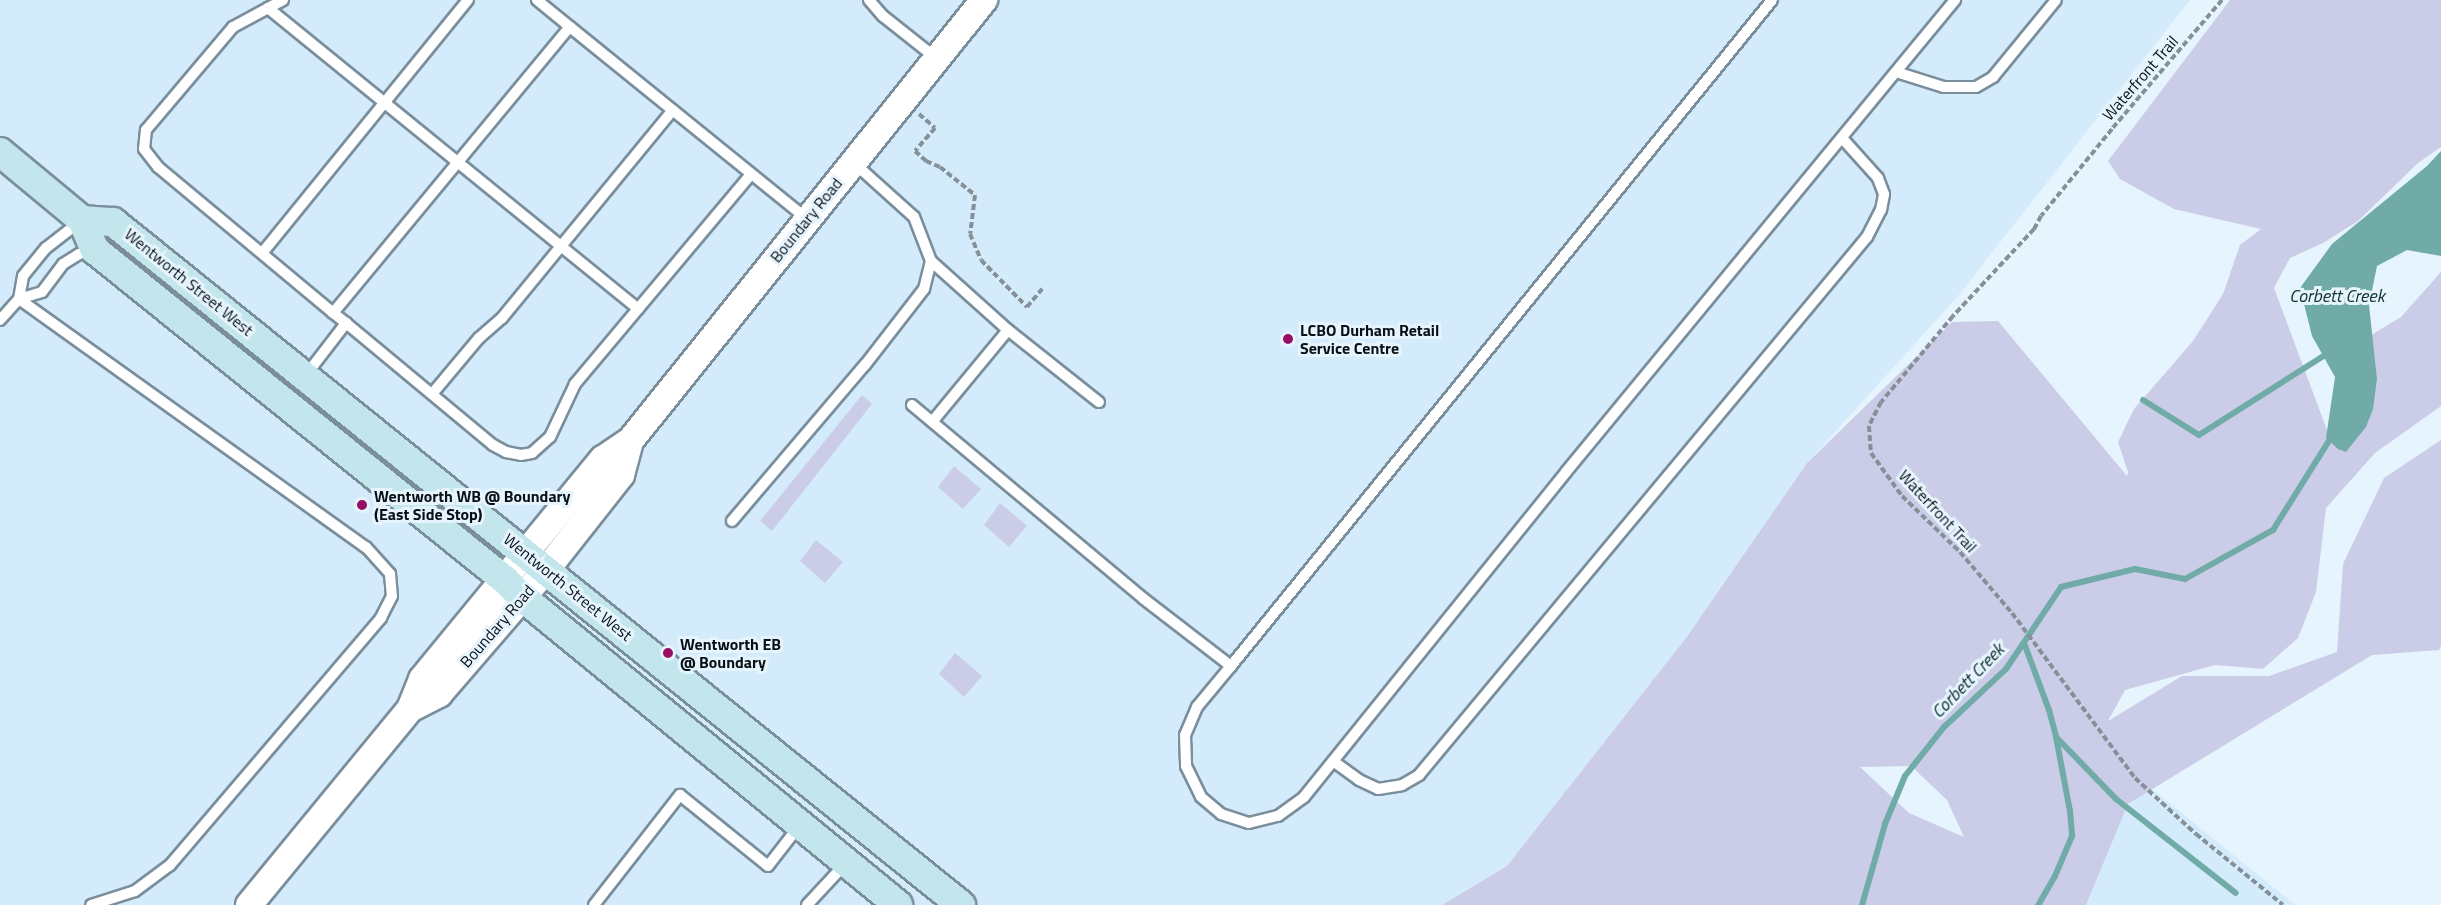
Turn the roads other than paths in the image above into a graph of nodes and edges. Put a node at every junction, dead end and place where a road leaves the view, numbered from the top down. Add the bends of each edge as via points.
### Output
1 (283, 0) edge
2 (468, 0) edge
3 (537, 0) edge
4 (869, 0) edge
5 (984, 0) edge
6 (1772, 0) edge
7 (1955, 0) edge
8 (2056, 0) edge
9 (268, 8) junction
10 (570, 27) junction
11 (936, 58) junction
12 (1896, 72) junction
13 (386, 103) junction
14 (673, 110) junction
15 (1842, 138) junction
16 (0, 152) edge
17 (459, 162) junction
18 (852, 162) junction
19 (751, 174) junction
20 (807, 219) junction
21 (82, 220) junction
22 (561, 246) junction
23 (95, 250) junction
24 (263, 252) junction
25 (930, 261) junction
26 (19, 299) junction
27 (638, 309) junction
28 (333, 313) junction
29 (0, 320) edge
30 (346, 323) junction
31 (1008, 330) junction
32 (305, 376) junction
33 (432, 394) junction
34 (1099, 402) dead end
35 (912, 405) dead end
36 (932, 423) junction
37 (732, 521) dead end
38 (536, 561) junction
39 (514, 588) junction
40 (1231, 666) junction
41 (1333, 761) junction
42 (800, 825) junction
43 (846, 863) junction
44 (91, 905) edge
45 (249, 905) edge
46 (594, 905) edge
47 (807, 905) edge
48 (898, 905) edge
49 (961, 905) edge

1 - 9 lane
2 - 13 lane
3 - 10 lane
4 - 11 lane
5 - 11 street, Boundary Road
6 - 40 lane
7 - 12 lane
8 - 12 lane via 1993,77 1976,87 1944,87
9 - 13 lane
9 - 24 lane via 233,27 146,130 144,148 158,167
10 - 14 lane
10 - 17 lane
11 - 18 street, Boundary Road
12 - 15 lane
13 - 17 lane
13 - 24 lane
14 - 19 lane
14 - 22 lane
15 - 41 lane
15 - 41 lane via 1878,178 1884,194 1881,210 1867,237 1419,775 1402,786 1378,789
16 - 21 main road, Wentworth Street West
17 - 22 lane
17 - 28 lane
18 - 20 street, Boundary Road
18 - 25 lane via 914,217
19 - 20 lane
19 - 27 lane
20 - 38 street, Boundary Road via 630,441 603,459
21 - 23 main road, Wentworth Street West
21 - 26 lane via 46,248 23,276
21 - 32 main road, Wentworth Street West via 113,222
22 - 27 lane
22 - 33 lane
23 - 26 lane via 63,264 42,292
23 - 39 main road, Wentworth Street West
24 - 28 lane
25 - 31 lane
25 - 37 lane via 924,289 865,365
26 - 29 lane
26 - 44 lane via 366,547 390,574 392,596 381,618 170,865 135,891
27 - 33 lane via 575,384 550,437 532,453 506,452
28 - 30 lane
30 - 32 lane
30 - 33 lane
31 - 34 lane
31 - 36 lane
32 - 38 main road, Wentworth Street West
35 - 36 lane
36 - 40 lane
38 - 39 street, Boundary Road
38 - 49 main road, Wentworth Street West
39 - 42 main road, Wentworth Street West
39 - 45 street, Boundary Road via 422,679 410,709
40 - 41 lane via 1197,707 1185,735 1186,766 1201,797 1221,814 1250,823 1278,816 1304,797
42 - 43 main road, Wentworth Street West
42 - 46 lane via 768,866 681,795
43 - 47 lane
43 - 48 main road, Wentworth Street West

